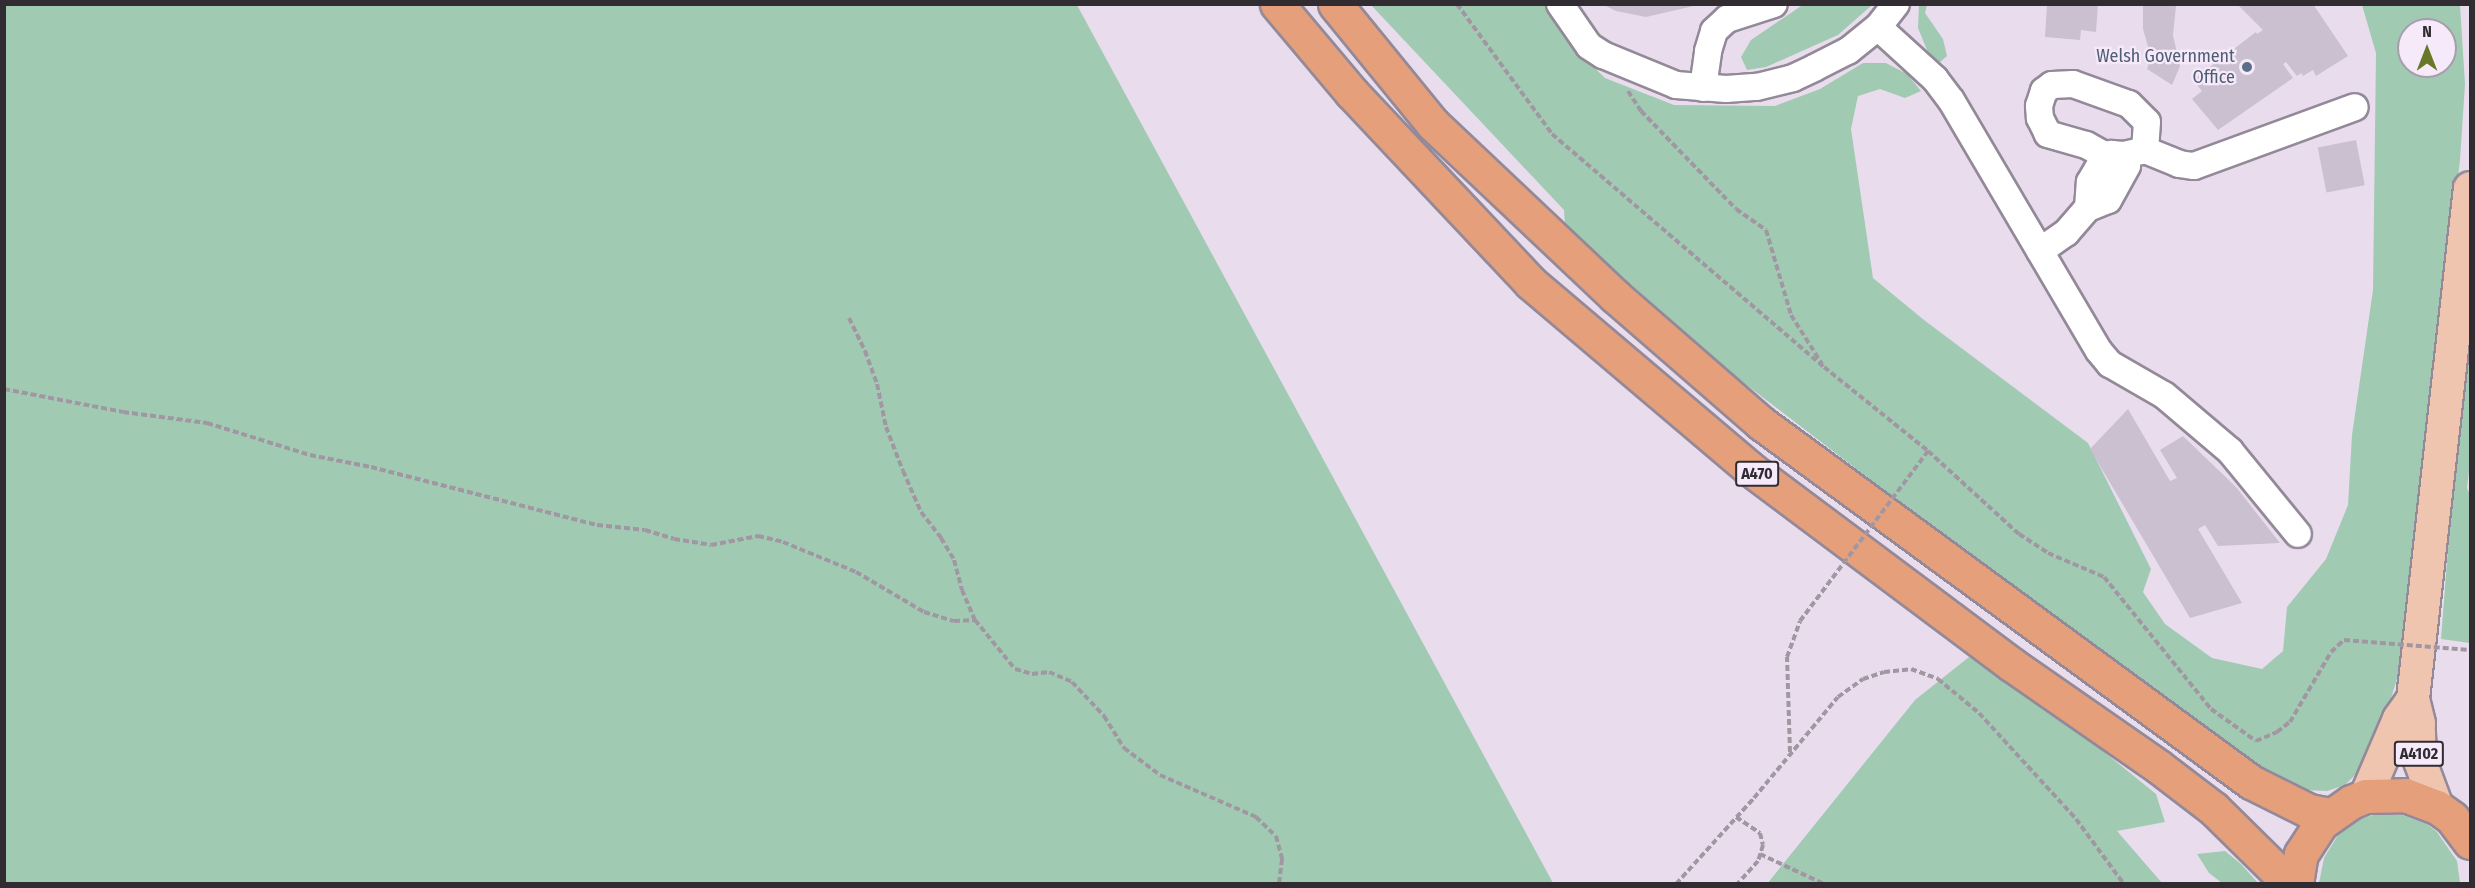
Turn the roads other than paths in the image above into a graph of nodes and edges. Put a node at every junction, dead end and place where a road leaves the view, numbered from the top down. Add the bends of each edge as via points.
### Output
1 (1277, 4) edge
2 (1335, 4) edge
3 (1560, 4) edge
4 (1774, 4) edge
5 (1896, 4) edge
6 (1878, 27) junction
7 (1703, 88) junction
8 (2355, 107) dead end
9 (2470, 188) edge
10 (2040, 251) junction
11 (2298, 534) dead end
12 (2413, 699) junction
13 (2366, 796) junction
14 (2437, 807) junction
15 (2329, 815) junction
16 (2470, 842) edge
17 (2290, 884) edge
18 (2296, 884) edge

1 - 17 highway, A470 via 1351,92 1531,283 1749,468 2011,664 2214,809
2 - 15 highway, A470 via 1433,124 1615,296 1761,423 2251,782 2309,811
3 - 7 street via 1589,46 1603,55 1676,85
4 - 7 street via 1727,19 1714,31
5 - 6 street
6 - 7 street via 1848,51 1793,78 1757,87
6 - 10 street via 1935,79 1951,100
8 - 10 street via 2194,166 2125,154 2090,182 2088,208 2066,233
9 - 12 main road, A4102
10 - 11 street via 2094,344 2110,364 2164,395 2206,429 2230,451
12 - 13 main road, A4102 via 2399,719
12 - 14 main road, A4102 via 2419,723 2420,761
13 - 14 highway via 2405,795
13 - 15 highway
14 - 16 highway via 2452,818
15 - 18 highway via 2301,854

